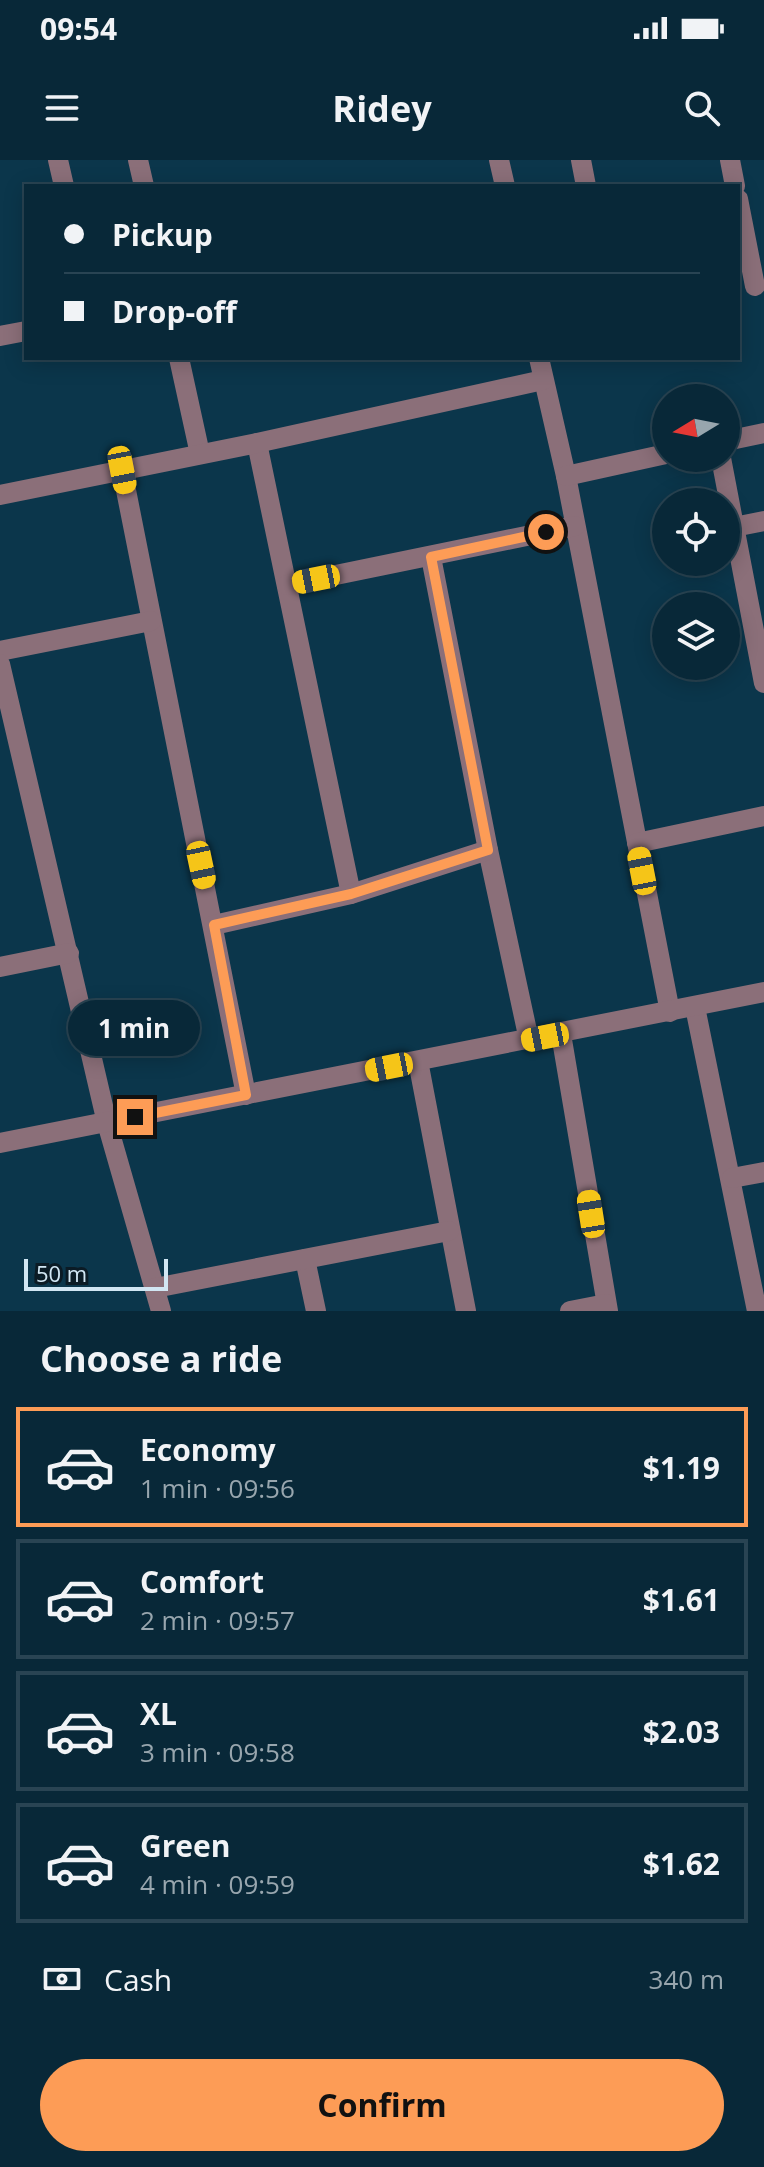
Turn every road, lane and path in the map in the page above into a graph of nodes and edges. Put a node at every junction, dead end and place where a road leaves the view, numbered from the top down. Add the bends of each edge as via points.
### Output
1 (58, 160) edge
2 (138, 160) edge
3 (499, 160) edge
4 (581, 160) edge
5 (730, 160) edge
6 (64, 184) edge
7 (144, 184) edge
8 (505, 184) edge
9 (586, 184) edge
10 (735, 184) edge
11 (740, 211) edge
12 (752, 286) edge
13 (24, 331) edge
14 (0, 336) edge
15 (179, 360) edge
16 (539, 360) edge
17 (543, 380) junction
18 (764, 433) edge
19 (740, 438) edge
20 (257, 443) junction
21 (200, 454) junction
22 (652, 457) edge
23 (122, 470) junction
24 (566, 476) junction
25 (0, 495) edge
26 (764, 521) edge
27 (575, 526) junction
28 (740, 526) edge
29 (431, 557) junction
30 (740, 557) edge
31 (287, 585) junction
32 (151, 621) junction
33 (0, 651) edge
34 (0, 664) edge
35 (763, 674) edge
36 (764, 816) edge
37 (637, 843) junction
38 (488, 850) junction
39 (351, 894) junction
40 (214, 925) junction
41 (69, 953) junction
42 (0, 967) edge
43 (764, 992) edge
44 (695, 1007) junction
45 (670, 1012) junction
46 (561, 1034) junction
47 (529, 1040) junction
48 (418, 1061) junction
49 (246, 1095) junction
50 (107, 1123) junction
51 (0, 1143) edge
52 (764, 1172) edge
53 (732, 1178) junction
54 (449, 1231) junction
55 (305, 1259) junction
56 (155, 1288) junction
57 (607, 1308) edge
58 (161, 1311) edge
59 (316, 1311) edge
60 (466, 1311) edge
61 (570, 1311) edge
62 (757, 1311) edge

1 - 6 street
2 - 7 street
3 - 8 street
4 - 9 street
5 - 10 street
11 - 12 street
13 - 14 street
15 - 21 street
16 - 17 street
17 - 20 street
17 - 24 street
18 - 19 street
20 - 21 street
20 - 31 street
21 - 23 street
22 - 24 street
23 - 25 street
23 - 32 street
24 - 27 street
26 - 28 street
27 - 29 street
27 - 37 street
29 - 31 street
29 - 38 street
30 - 35 street
31 - 39 street
32 - 33 street
32 - 40 street
34 - 41 street
36 - 37 street
37 - 45 street
38 - 39 street
38 - 47 street
39 - 40 street
40 - 49 street
41 - 42 street
41 - 50 street
43 - 44 street
44 - 45 street
44 - 53 street
45 - 46 street
46 - 47 street
46 - 57 street
47 - 48 street
48 - 49 street
48 - 54 street
49 - 50 street
50 - 51 street
50 - 56 street
52 - 53 street
53 - 62 street
54 - 55 street
54 - 60 street
55 - 56 street
55 - 59 street
56 - 58 street
57 - 61 street

